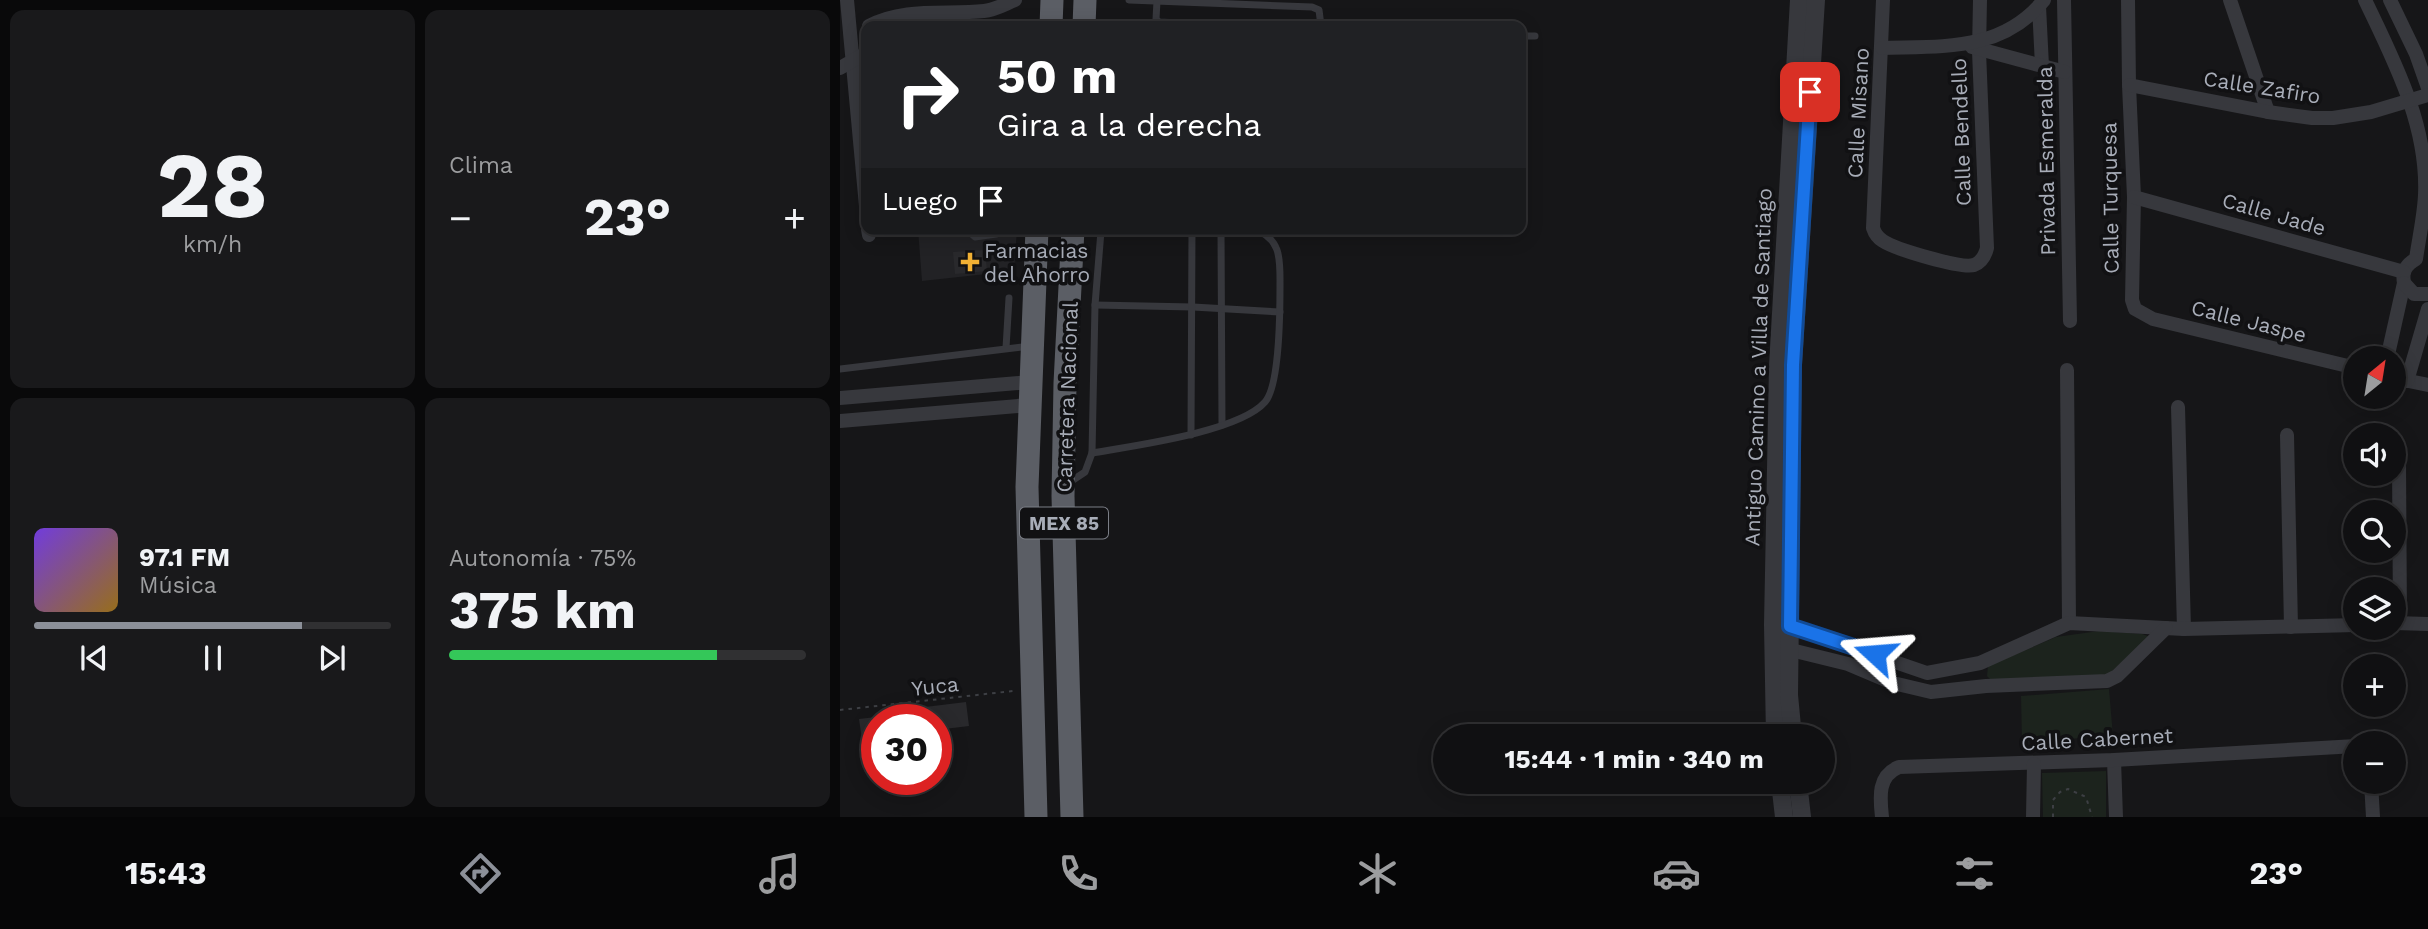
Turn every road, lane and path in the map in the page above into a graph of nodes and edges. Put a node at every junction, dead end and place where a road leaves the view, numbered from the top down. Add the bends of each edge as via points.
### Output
1 (847, 0) edge
2 (1015, 0) edge
3 (1052, 0) edge
4 (1085, 0) edge
5 (1129, 0) edge
6 (1800, 0) edge
7 (1816, 0) edge
8 (1883, 0) edge
9 (1980, 0) edge
10 (2064, 0) edge
11 (2128, 0) edge
12 (2230, 0) edge
13 (2365, 0) edge
14 (2390, 0) edge
15 (1157, 1) edge
16 (2042, 3) edge
17 (952, 20) edge
18 (886, 21) edge
19 (1051, 21) edge
20 (1084, 21) edge
21 (1157, 21) edge
22 (1320, 21) edge
23 (861, 31) edge
24 (1526, 36) edge
25 (1535, 36) dead end
26 (845, 40) edge
27 (1975, 45) junction
28 (1882, 48) junction
29 (846, 64) edge
30 (2042, 66) junction
31 (2065, 72) junction
32 (2129, 85) junction
33 (2428, 88) edge
34 (2428, 95) edge
35 (2411, 99) junction
36 (2268, 112) junction
37 (861, 170) edge
38 (2134, 197) junction
39 (1873, 229) joint
40 (1037, 235) edge
41 (1073, 235) edge
42 (1101, 235) edge
43 (1192, 235) edge
44 (1221, 235) edge
45 (1268, 235) edge
46 (2422, 259) edge
47 (2404, 278) junction
48 (2428, 294) edge
49 (1009, 298) dead end
50 (1095, 305) junction
51 (1193, 307) junction
52 (1220, 309) junction
53 (2135, 309) joint
54 (2428, 309) edge
55 (1280, 312) junction
56 (2070, 321) dead end
57 (1031, 346) junction
58 (2390, 346) edge
59 (1006, 348) junction
60 (2343, 365) edge
61 (2406, 367) edge
62 (840, 369) edge
63 (2067, 370) dead end
64 (2406, 381) edge
65 (1030, 382) junction
66 (2428, 385) edge
67 (840, 398) edge
68 (1029, 405) junction
69 (2178, 407) dead end
70 (840, 421) edge
71 (1222, 425) junction
72 (1191, 435) junction
73 (2287, 435) dead end
74 (1092, 453) junction
75 (1063, 486) junction
76 (2399, 486) edge
77 (2398, 577) edge
78 (2069, 623) junction
79 (2406, 623) edge
80 (2428, 624) edge
81 (1781, 625) junction
82 (2343, 625) edge
83 (2291, 627) junction
84 (2166, 628) junction
85 (2184, 629) junction
86 (1782, 647) junction
87 (1980, 663) junction
88 (1986, 687) junction
89 (1032, 689) junction
90 (840, 710) edge
91 (1774, 724) edge
92 (1792, 724) edge
93 (2343, 747) edge
94 (2114, 760) junction
95 (2034, 764) junction
96 (1781, 794) edge
97 (1799, 794) edge
98 (2372, 794) edge
99 (1036, 817) edge
100 (1072, 817) edge
101 (1784, 817) edge
102 (1802, 817) edge
103 (1882, 817) edge
104 (2033, 817) edge
105 (2053, 817) edge
106 (2092, 817) edge
107 (2116, 817) edge
108 (2373, 817) edge

1 - 26 street
2 - 17 street
3 - 19 highway
4 - 20 highway
5 - 15 lane
6 - 81 street, Antiguo Camino a Villa de Santiago via 1778,366
7 - 81 street
8 - 28 street, Calle Misano
9 - 27 street, Calle Bendello
10 - 31 street, Privada Esmeralda
11 - 32 street, Calle Turquesa
12 - 36 street
13 - 35 street
14 - 33 street
15 - 21 lane
15 - 22 lane via 1312,7 1319,10
16 - 27 street via 2019,24
16 - 30 street
17 - 18 street via 904,15
23 - 26 street
24 - 25 lane
26 - 29 street
27 - 28 street
27 - 30 street
27 - 39 street, Calle Bendello via 1987,248 1981,260 1968,266 1948,262 1890,245
28 - 39 street, Calle Misano
29 - 37 street
30 - 31 street
31 - 56 street, Privada Esmeralda
32 - 36 street, Calle Zafiro
32 - 38 street, Calle Turquesa
34 - 35 street, Calle Zafiro
35 - 36 street, Calle Zafiro via 2333,118
35 - 46 street via 2425,166
38 - 47 street, Calle Jade
38 - 53 street, Calle Turquesa
40 - 57 highway, Carretera Nacional / MEX 85
41 - 75 highway, Carretera Nacional / MEX 85
42 - 50 lane
43 - 51 lane
44 - 52 lane
45 - 55 lane via 1275,243
46 - 47 street via 2410,262
47 - 48 street, Calle Jade via 2414,294
47 - 58 street
49 - 59 lane
50 - 51 lane
50 - 74 lane
51 - 52 lane
51 - 72 lane
52 - 55 lane
52 - 71 lane
53 - 60 street, Calle Jaspe via 2153,319
54 - 61 street
55 - 71 lane via 1273,385 1265,402
57 - 59 lane
57 - 65 highway, Carretera Nacional / MEX 85
59 - 62 lane
63 - 78 street
64 - 66 street
65 - 67 street
65 - 68 highway, Carretera Nacional / MEX 85
68 - 70 street
68 - 89 highway, Carretera Nacional / MEX 85
69 - 85 street
71 - 72 lane
72 - 74 lane
73 - 83 street
74 - 75 lane via 1085,472
75 - 100 highway, Carretera Nacional / MEX 85
76 - 77 street
78 - 84 street
78 - 87 street
79 - 80 street
81 - 86 street
81 - 87 street via 1927,673
82 - 83 street
83 - 85 street
84 - 85 street
84 - 88 street via 2107,681
86 - 88 street via 1848,664 1914,689
86 - 91 street via 1773,696
86 - 92 street
87 - 88 street
89 - 90 path, Yuca
89 - 99 highway, Carretera Nacional / MEX 85
93 - 94 street, Calle Cabernet
94 - 95 street, Calle Cabernet
94 - 107 street
95 - 103 street, Calle Cabernet via 1899,767 1883,782
95 - 104 street
96 - 101 street
97 - 102 street
98 - 108 street
105 - 106 path via 2053,800 2068,789 2086,797

